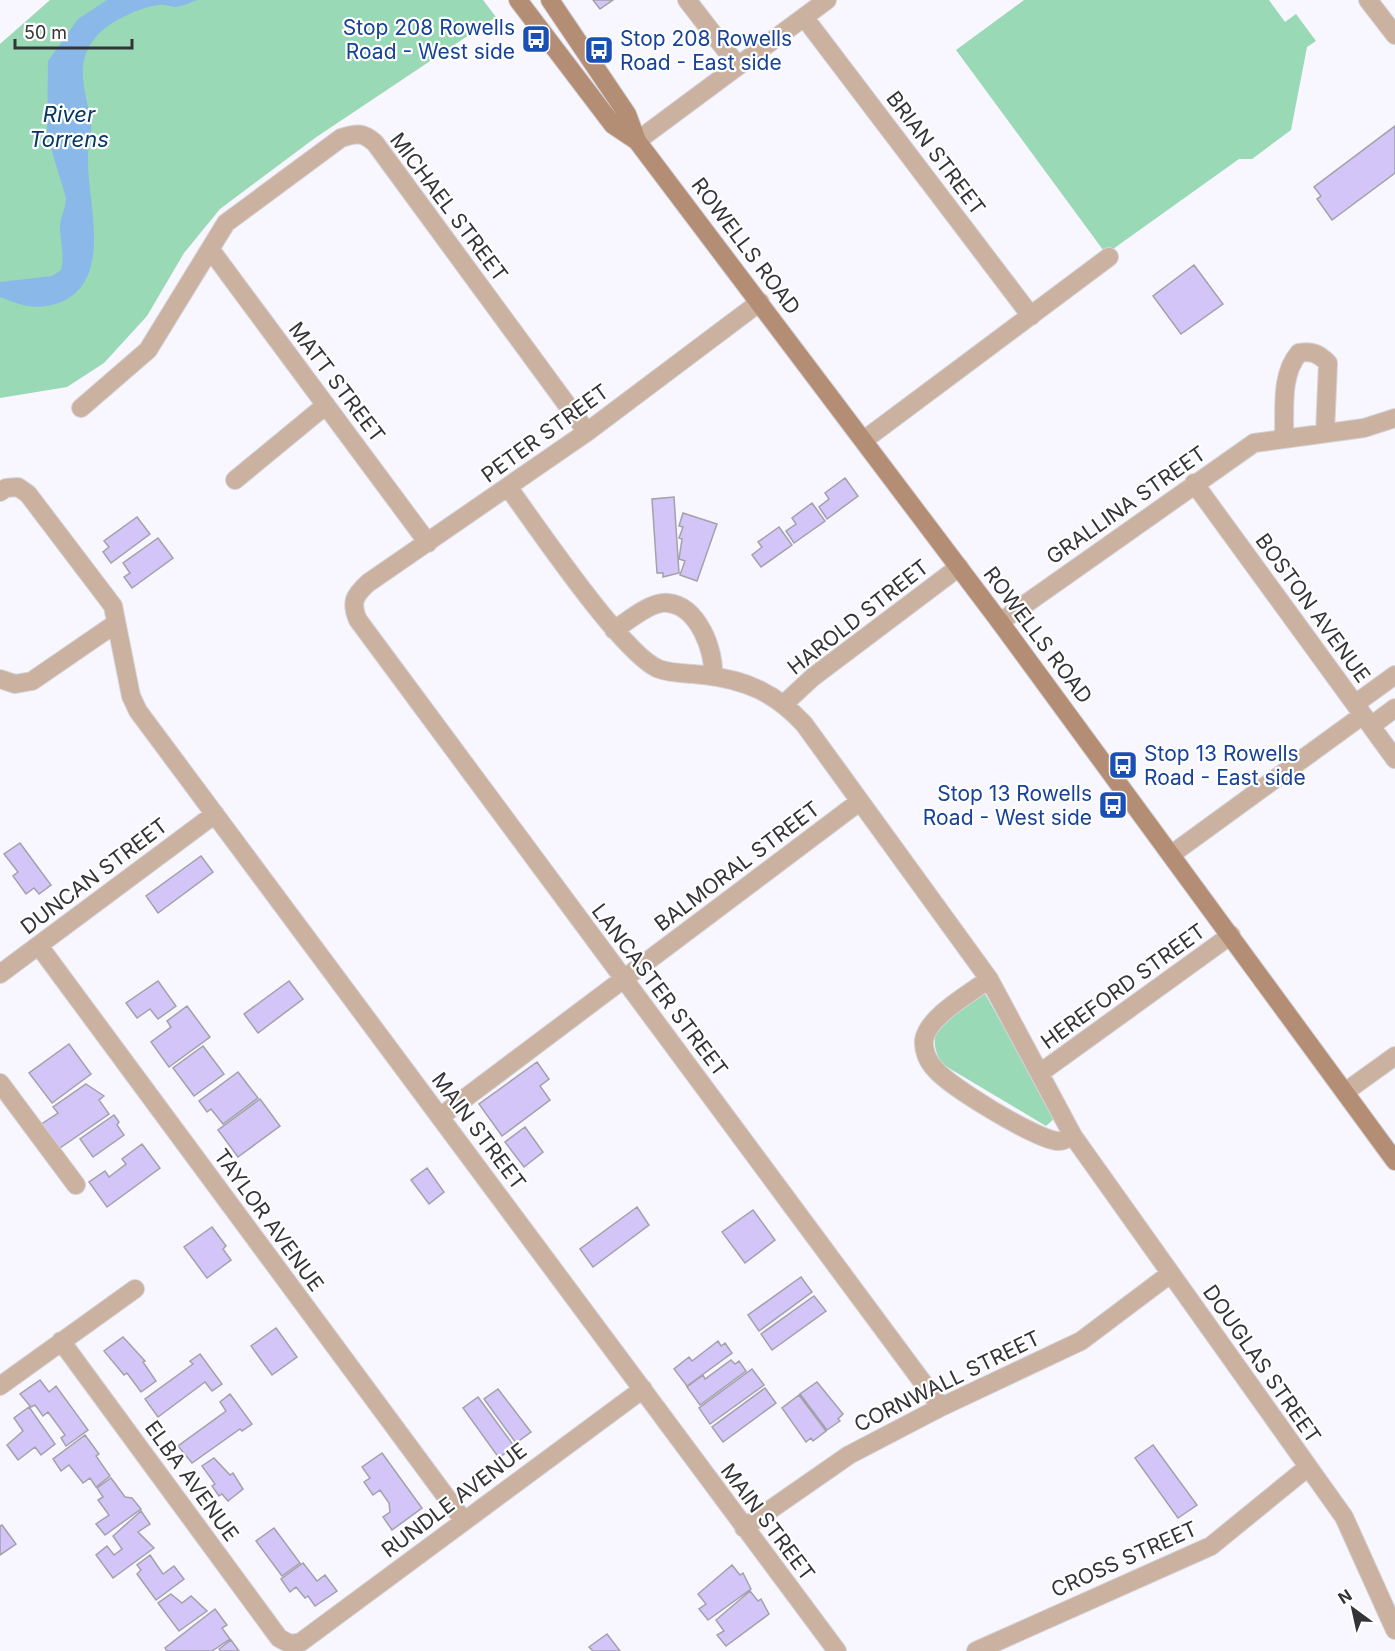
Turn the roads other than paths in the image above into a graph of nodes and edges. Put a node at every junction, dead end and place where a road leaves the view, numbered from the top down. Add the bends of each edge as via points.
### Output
1 (518, 0) edge
2 (550, 0) edge
3 (687, 0) edge
4 (827, 0) edge
5 (1368, 0) edge
6 (804, 17) junction
7 (1395, 35) edge
8 (738, 66) junction
9 (637, 141) junction
10 (210, 249) junction
11 (1109, 257) dead end
12 (760, 302) junction
13 (1031, 316) junction
14 (326, 405) junction
15 (81, 408) dead end
16 (1395, 418) edge
17 (587, 432) junction
18 (1325, 433) junction
19 (1284, 438) junction
20 (864, 440) junction
21 (235, 480) dead end
22 (1194, 483) junction
23 (508, 487) junction
24 (0, 492) edge
25 (428, 543) junction
26 (959, 567) junction
27 (354, 596) joint
28 (1000, 622) junction
29 (115, 624) junction
30 (614, 630) junction
31 (1395, 675) edge
32 (713, 676) junction
33 (0, 679) edge
34 (785, 703) junction
35 (1395, 708) edge
36 (1363, 715) junction
37 (1395, 759) edge
38 (859, 802) junction
39 (215, 814) junction
40 (1172, 854) junction
41 (1232, 935) junction
42 (39, 946) junction
43 (0, 974) edge
44 (990, 979) junction
45 (624, 980) junction
46 (1395, 1056) edge
47 (1040, 1073) junction
48 (0, 1083) edge
49 (1345, 1092) junction
50 (440, 1117) junction
51 (1074, 1136) junction
52 (1395, 1161) edge
53 (76, 1185) dead end
54 (1170, 1274) junction
55 (135, 1289) dead end
56 (61, 1341) junction
57 (0, 1386) edge
58 (643, 1389) junction
59 (941, 1407) junction
60 (1308, 1467) junction
61 (464, 1521) junction
62 (744, 1528) junction
63 (1395, 1630) edge
64 (290, 1644) joint
65 (837, 1651) edge
66 (976, 1651) edge

1 - 9 main road, ROWELLS ROAD via 613,125
2 - 9 main road, ROWELLS ROAD via 627,114
3 - 8 street
4 - 6 street
5 - 7 street
6 - 8 street
6 - 13 street, BRIAN STREET
8 - 9 street
9 - 12 main road, ROWELLS ROAD
10 - 14 street, MATT STREET
10 - 15 street, MICHAEL STREET via 148,350
10 - 17 street, MICHAEL STREET via 226,223 341,138 355,133 366,135
11 - 13 street
12 - 17 street, PETER STREET
12 - 20 main road, ROWELLS ROAD
13 - 20 street
14 - 21 street
14 - 25 street, MATT STREET
16 - 18 street, GRALLINA STREET via 1364,428
17 - 23 street, PETER STREET
18 - 19 street, GRALLINA STREET
18 - 19 street via 1328,363 1311,351 1299,353 1290,363
19 - 22 street, GRALLINA STREET via 1254,443
20 - 26 main road, ROWELLS ROAD
22 - 28 street, GRALLINA STREET
22 - 36 street, BOSTON AVENUE
23 - 25 street, PETER STREET
23 - 30 street, DOUGLAS STREET
24 - 29 street, MAIN STREET via 18,487 28,494 112,606
25 - 27 street, PETER STREET
26 - 28 main road, ROWELLS ROAD
26 - 34 street, HAROLD STREET via 813,677
27 - 45 street, LANCASTER STREET via 358,620
28 - 40 main road, ROWELLS ROAD
29 - 33 street via 32,681 15,684
29 - 39 street, MAIN STREET via 136,707
30 - 32 street, DOUGLAS STREET via 641,658 659,669
30 - 32 street via 649,608 667,603 682,608 696,621 710,647
31 - 36 street
32 - 34 street, DOUGLAS STREET via 769,693
34 - 38 street, DOUGLAS STREET
35 - 36 street
36 - 37 street, BOSTON AVENUE
36 - 40 street
38 - 44 street, DOUGLAS STREET
38 - 45 street, BALMORAL STREET
39 - 42 street, DUNCAN STREET
39 - 50 street, MAIN STREET
40 - 41 main road, ROWELLS ROAD
41 - 47 street, HEREFORD STREET
41 - 49 main road, ROWELLS ROAD
42 - 43 street, DUNCAN STREET
42 - 61 street, TAYLOR AVENUE
44 - 47 street, DOUGLAS STREET
44 - 51 street via 932,1022 924,1040 927,1060 936,1071 991,1109 1044,1138 1059,1142
45 - 50 street, BALMORAL STREET
45 - 59 street, LANCASTER STREET
46 - 49 street
47 - 51 street, DOUGLAS STREET
48 - 53 street
49 - 52 main road, ROWELLS ROAD
50 - 58 street, MAIN STREET
51 - 54 street, DOUGLAS STREET
54 - 59 street, CORNWALL STREET via 1081,1341
54 - 60 street, DOUGLAS STREET
55 - 56 street
56 - 57 street
56 - 64 street, ELBA AVENUE via 279,1638
58 - 61 street, RUNDLE AVENUE
58 - 62 street, MAIN STREET
59 - 62 street, CORNWALL STREET via 849,1455
60 - 63 street, DOUGLAS STREET via 1344,1517
60 - 66 street, CROSS STREET via 1212,1546
61 - 64 street, RUNDLE AVENUE via 301,1642
62 - 65 street, MAIN STREET

